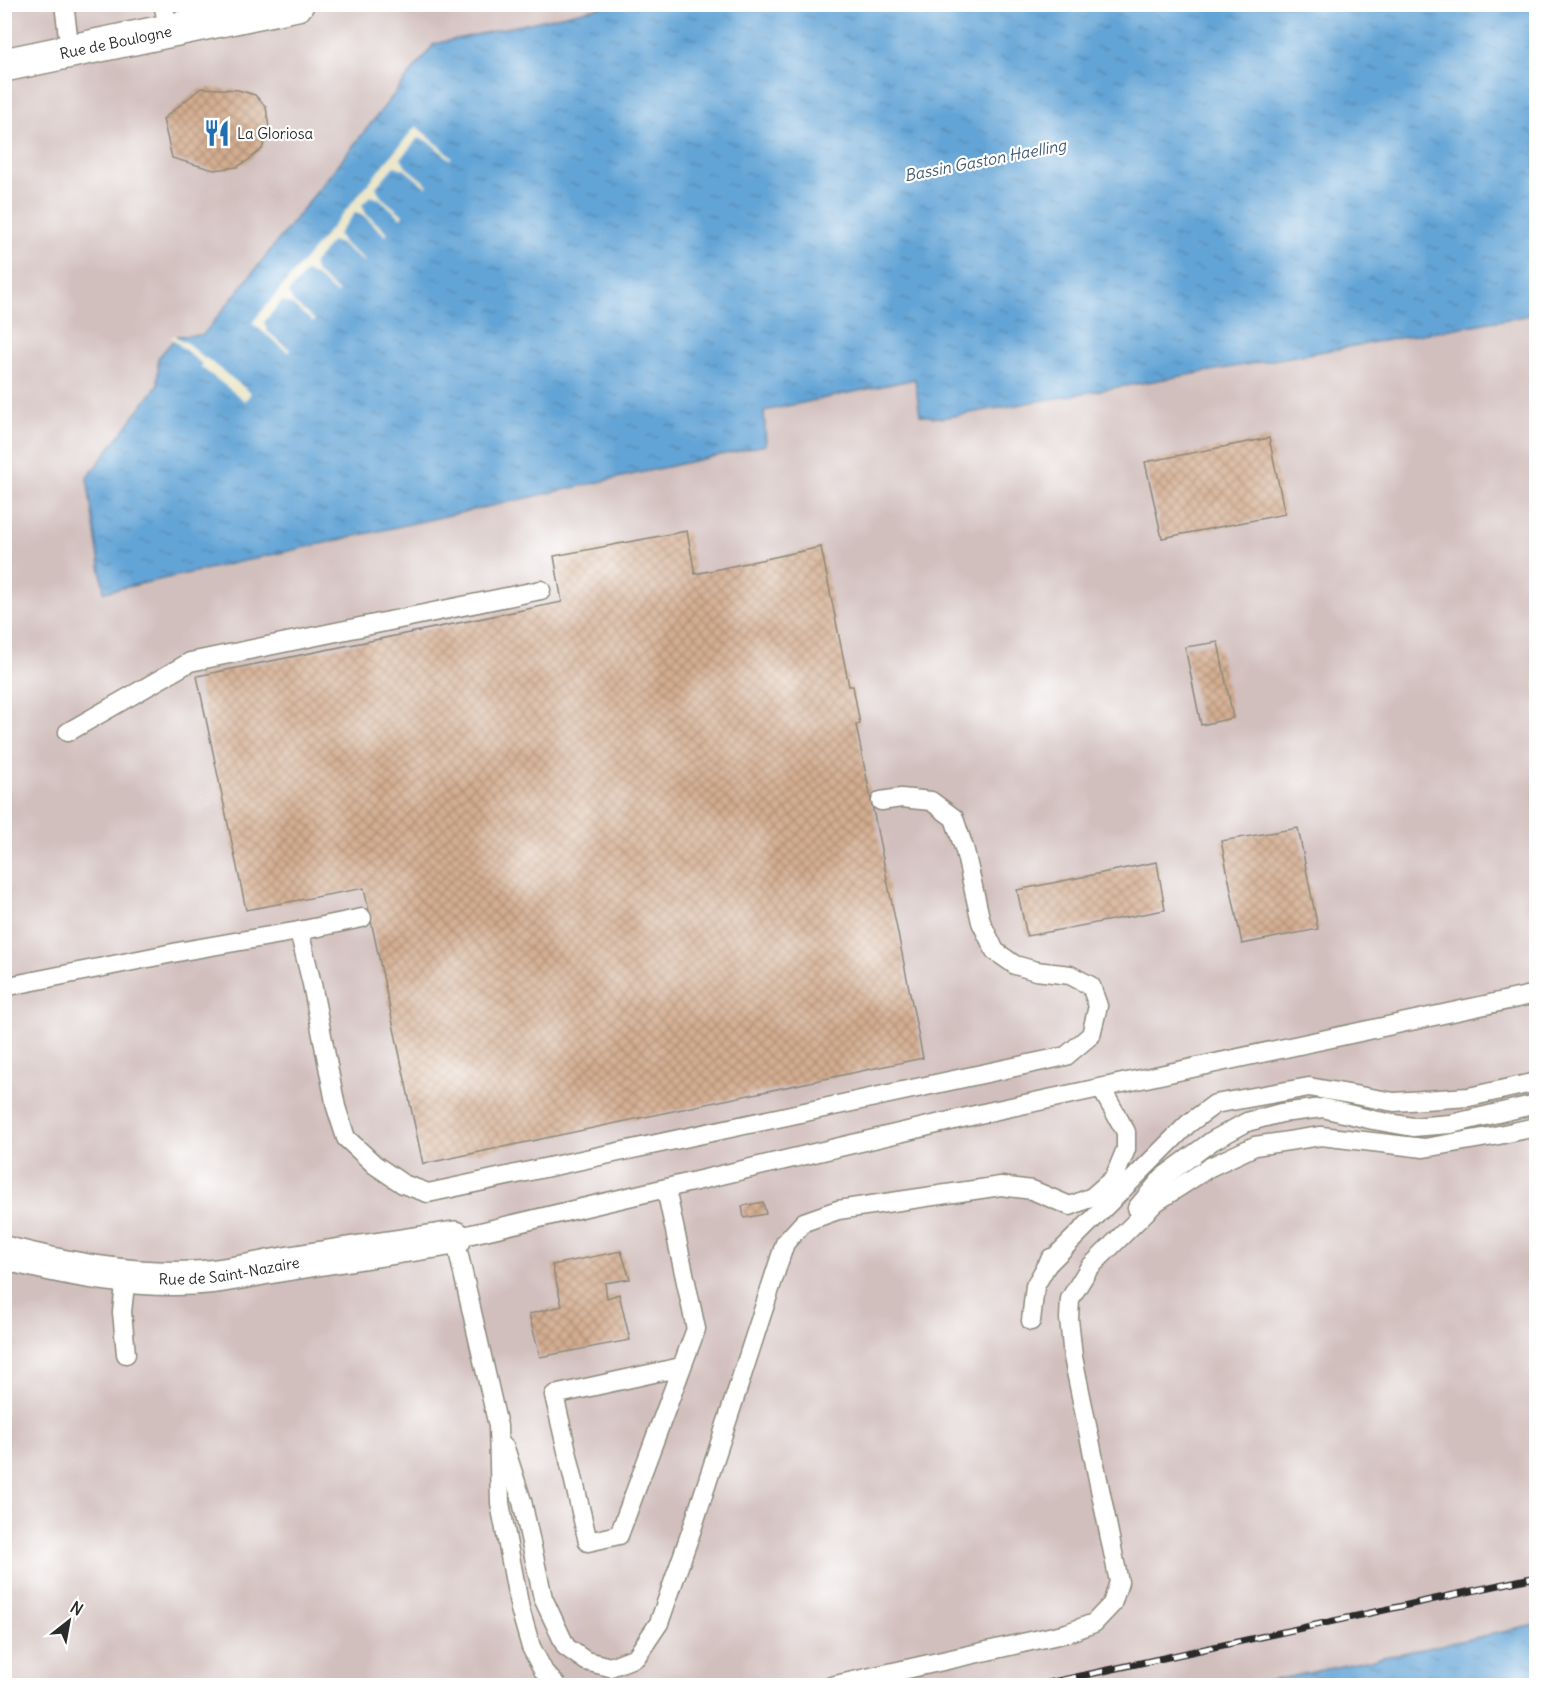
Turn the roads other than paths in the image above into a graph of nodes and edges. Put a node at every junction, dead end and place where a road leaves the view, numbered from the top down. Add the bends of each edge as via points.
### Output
1 (64, 4) edge
2 (297, 4) edge
3 (258, 9) edge
4 (166, 17) edge
5 (70, 51) junction
6 (4, 65) edge
7 (541, 590) dead end
8 (68, 732) dead end
9 (881, 801) dead end
10 (362, 918) dead end
11 (299, 931) junction
12 (4, 987) edge
13 (1536, 994) edge
14 (1536, 1082) edge
15 (1101, 1088) junction
16 (1536, 1104) edge
17 (1536, 1127) edge
18 (666, 1189) junction
19 (1092, 1197) junction
20 (455, 1239) junction
21 (4, 1253) edge
22 (1045, 1267) junction
23 (1089, 1268) junction
24 (126, 1276) junction
25 (1031, 1321) dead end
26 (126, 1354) dead end
27 (681, 1367) junction
28 (498, 1426) junction
29 (557, 1686) edge
30 (831, 1686) edge

1 - 5 lane
2 - 3 street, Rue de Boulogne
3 - 4 street, Rue de Boulogne
4 - 5 street, Rue de Boulogne
5 - 6 street, Rue de Boulogne
7 - 8 lane via 190,662
9 - 11 lane via 931,801 954,818 981,922 995,951 1015,965 1070,975 1091,986 1098,1006 1090,1035 1066,1056 428,1193 403,1184 346,1138
10 - 11 lane
11 - 12 lane
13 - 15 lane
14 - 22 lane via 1469,1097 1394,1102 1309,1087 1215,1104 1188,1124
15 - 18 lane
15 - 19 lane via 1126,1132 1126,1149 1114,1178
16 - 23 lane via 1450,1124 1413,1127 1323,1108 1247,1122 1212,1141 1163,1177
17 - 23 lane via 1424,1148 1321,1136 1255,1146 1210,1167 1156,1202
18 - 20 lane
18 - 27 lane via 696,1329
19 - 22 lane
19 - 28 lane via 1070,1206 1032,1190 1000,1186 838,1210 804,1222 786,1243 659,1623 636,1657 610,1666 586,1661 566,1647 543,1598 522,1500
20 - 24 street, Rue de Saint-Nazaire via 195,1278
20 - 28 lane
21 - 24 street, Rue de Saint-Nazaire via 99,1274
22 - 25 lane via 1035,1286
23 - 30 lane via 1070,1299 1069,1319 1073,1357 1119,1582 1112,1604 1094,1623 1067,1633
24 - 26 lane via 122,1312
27 - 27 lane via 619,1535 588,1542 554,1395
28 - 29 lane via 501,1503 520,1610 531,1647 544,1672

